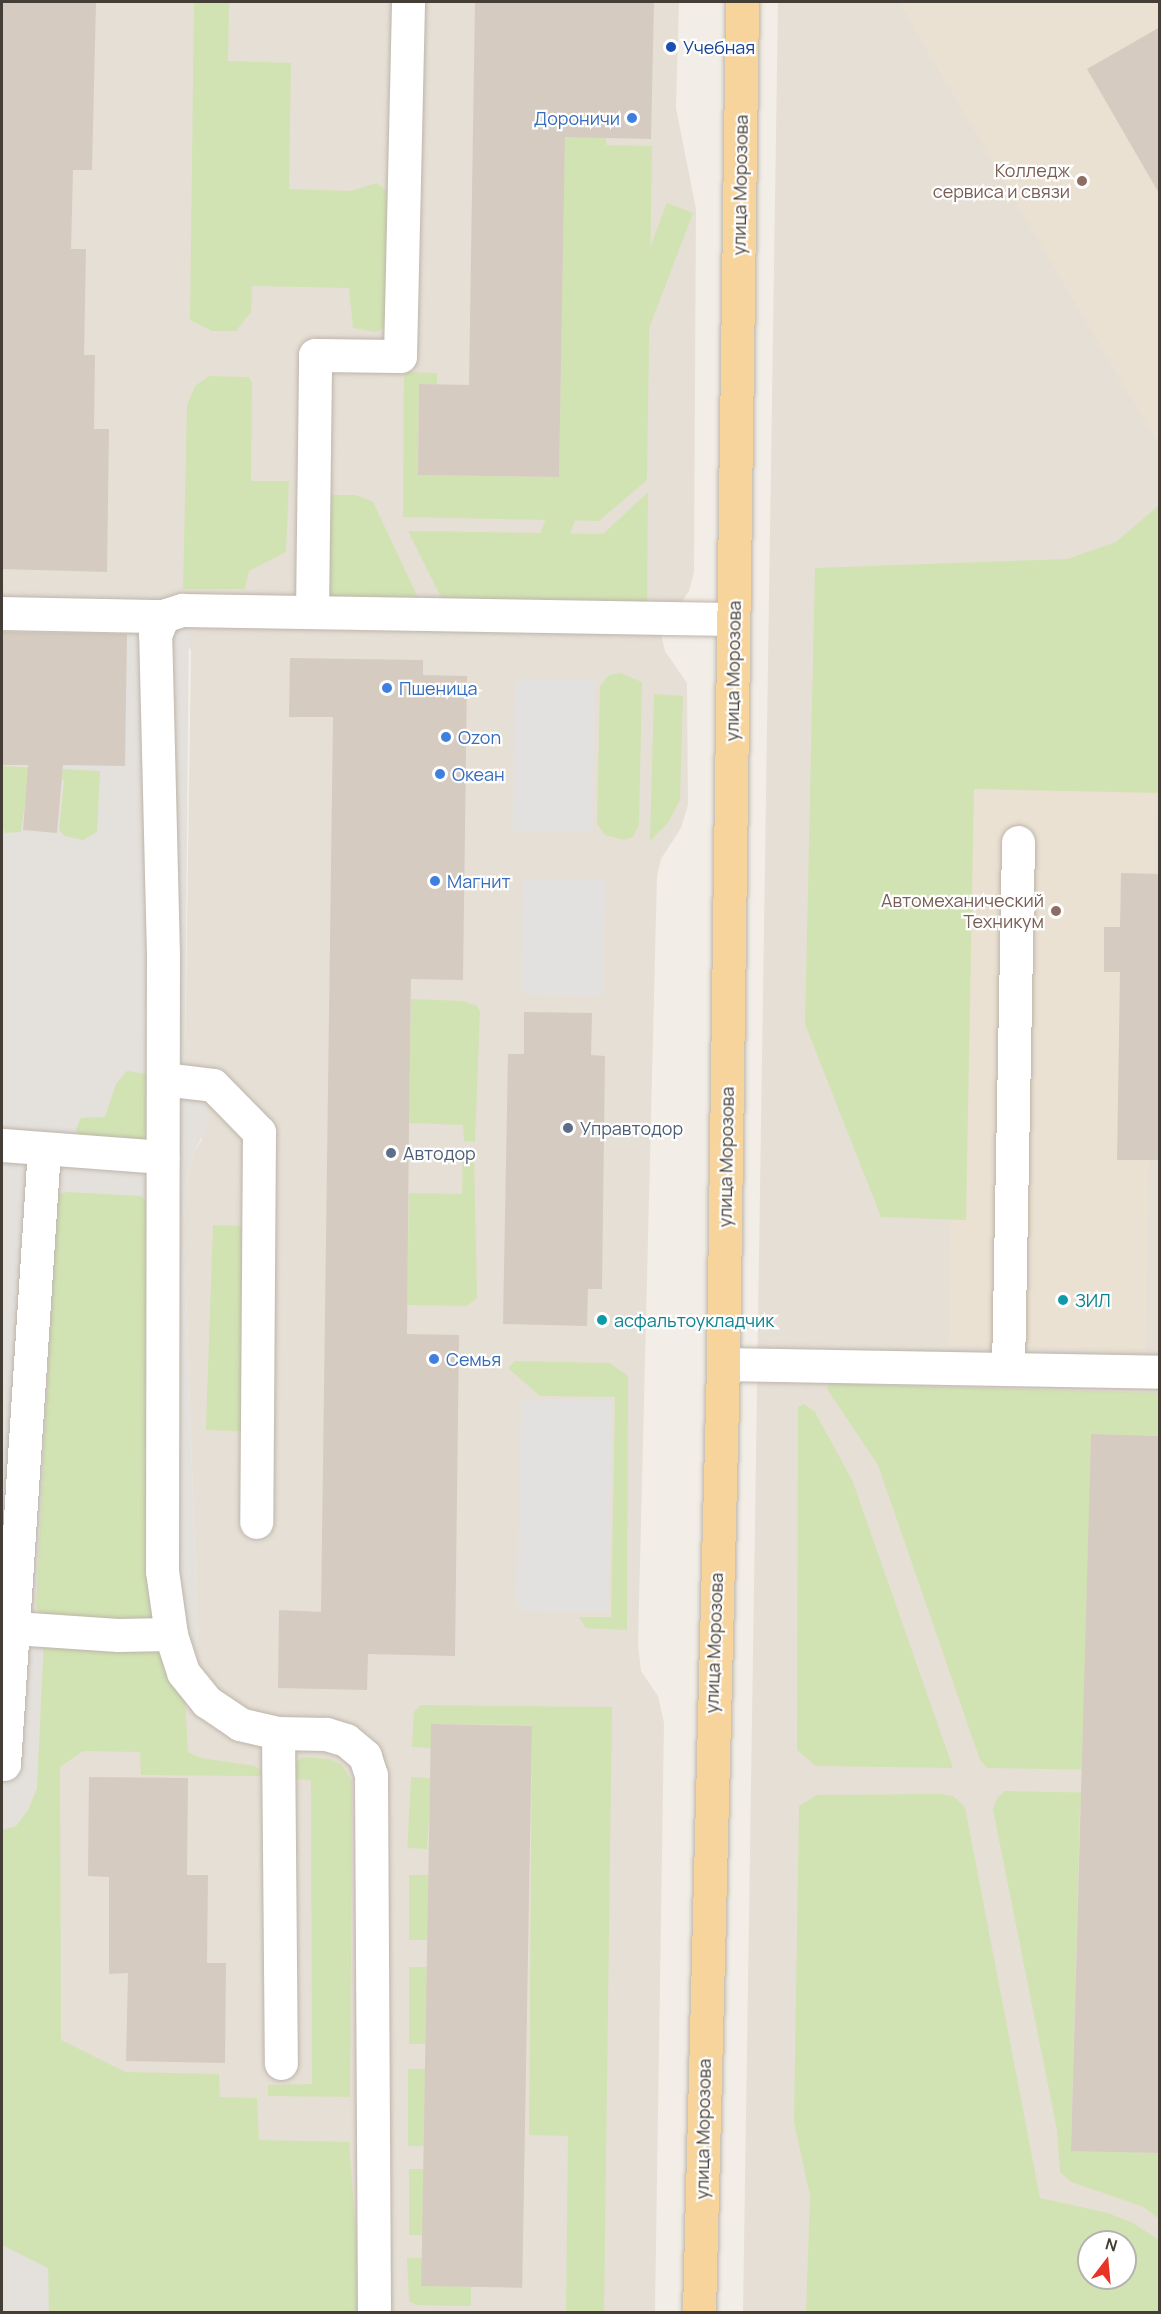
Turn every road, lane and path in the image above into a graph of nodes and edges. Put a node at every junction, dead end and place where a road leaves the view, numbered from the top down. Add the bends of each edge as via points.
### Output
1 (408, 2) edge
2 (742, 2) edge
3 (312, 612) junction
4 (2, 613) edge
5 (163, 616) junction
6 (734, 619) junction
7 (1018, 842) dead end
8 (164, 1079) junction
9 (2, 1145) edge
10 (44, 1149) junction
11 (163, 1157) junction
12 (723, 1364) junction
13 (1008, 1369) junction
14 (1160, 1372) edge
15 (256, 1522) dead end
16 (14, 1628) junction
17 (171, 1634) junction
18 (278, 1733) junction
19 (4, 1764) dead end
20 (281, 2063) dead end
21 (374, 2313) edge
22 (699, 2313) edge

1 - 3 lane via 400,356 315,355
2 - 6 main road, улица Морозова
3 - 5 lane via 182,610
3 - 6 lane
4 - 5 lane
5 - 8 lane via 155,635
6 - 12 main road, улица Морозова
7 - 13 lane
8 - 11 lane
8 - 15 lane via 213,1085 259,1132
9 - 10 lane
10 - 11 lane
10 - 16 lane
11 - 17 lane via 162,1571
12 - 13 lane
12 - 22 main road, улица Морозова
13 - 14 lane
16 - 17 lane via 118,1635
16 - 19 lane
17 - 18 lane via 183,1672 207,1702 240,1724
18 - 20 lane
18 - 21 lane via 326,1734 346,1740 365,1756 371,1775

